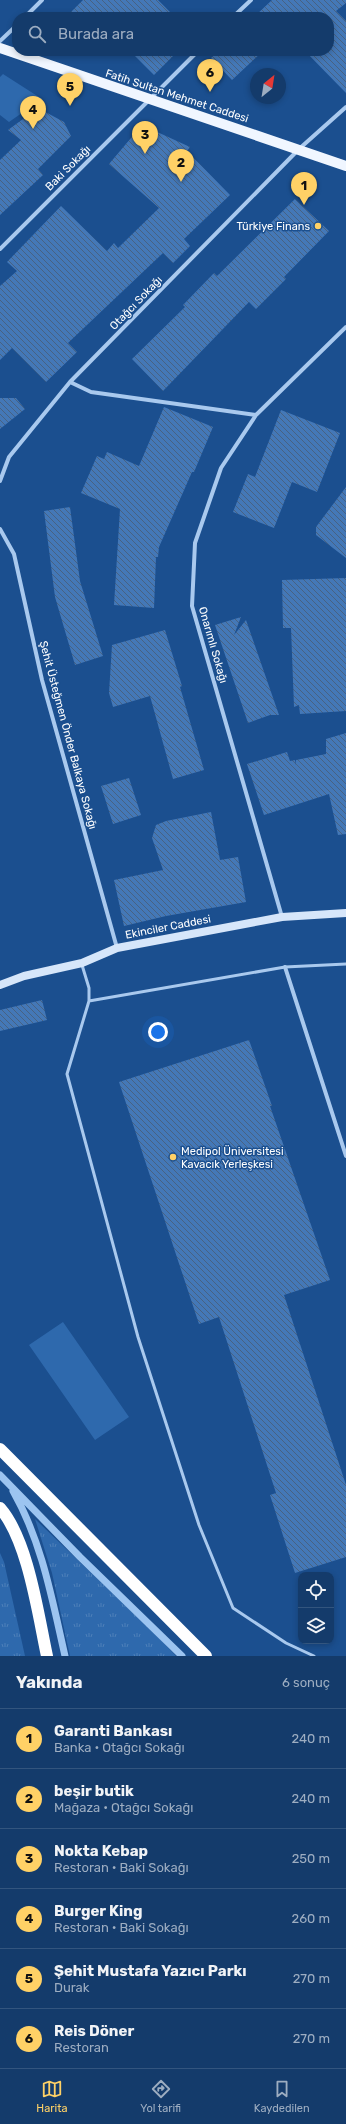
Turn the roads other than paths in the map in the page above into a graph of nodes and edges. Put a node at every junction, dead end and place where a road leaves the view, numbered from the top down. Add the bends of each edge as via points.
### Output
1 (42, 0) edge
2 (251, 0) edge
3 (30, 12) edge
4 (238, 12) edge
5 (12, 30) edge
6 (0, 41) edge
7 (0, 48) edge
8 (12, 52) edge
9 (23, 56) edge
10 (193, 56) edge
11 (148, 99) junction
12 (346, 107) edge
13 (299, 148) junction
14 (346, 166) edge
15 (0, 250) edge
16 (346, 327) edge
17 (70, 382) junction
18 (256, 415) junction
19 (0, 481) edge
20 (0, 529) edge
21 (346, 913) edge
22 (282, 916) junction
23 (117, 948) junction
24 (82, 963) junction
25 (346, 964) edge
26 (285, 967) junction
27 (0, 985) edge
28 (89, 1001) junction
29 (346, 1156) edge
30 (0, 1449) edge
31 (0, 1508) edge
32 (47, 1656) edge
33 (206, 1656) edge
34 (314, 1656) edge

1 - 3 street
2 - 4 street
5 - 6 street
7 - 8 main road, Fatih Sultan Mehmet Caddesi
9 - 11 main road, Fatih Sultan Mehmet Caddesi
10 - 11 street, Baki Sokağı
11 - 13 main road, Fatih Sultan Mehmet Caddesi
11 - 15 street, Baki Sokağı
12 - 13 street, Otağcı Sokağı
13 - 14 main road, Fatih Sultan Mehmet Caddesi
13 - 17 street, Otağcı Sokağı
16 - 18 street, Onarımlı Sokağı
17 - 18 street via 91,392
17 - 19 street, Otağcı Sokağı via 9,457
18 - 22 street, Onarımlı Sokağı via 221,468 195,543 192,606
20 - 23 street, Şehit Üsteğmen Önder Balkaya Sokağı via 14,554 42,680
21 - 22 street, Ekinciler Caddesi
22 - 23 street, Ekinciler Caddesi
23 - 24 street, Ekinciler Caddesi
24 - 27 street, Ekinciler Caddesi via 24,976
24 - 28 lane
25 - 26 lane
26 - 28 lane
26 - 29 street
28 - 34 lane via 67,1074 138,1337 200,1525 233,1608 286,1643
30 - 33 highway
31 - 32 highway via 18,1539

